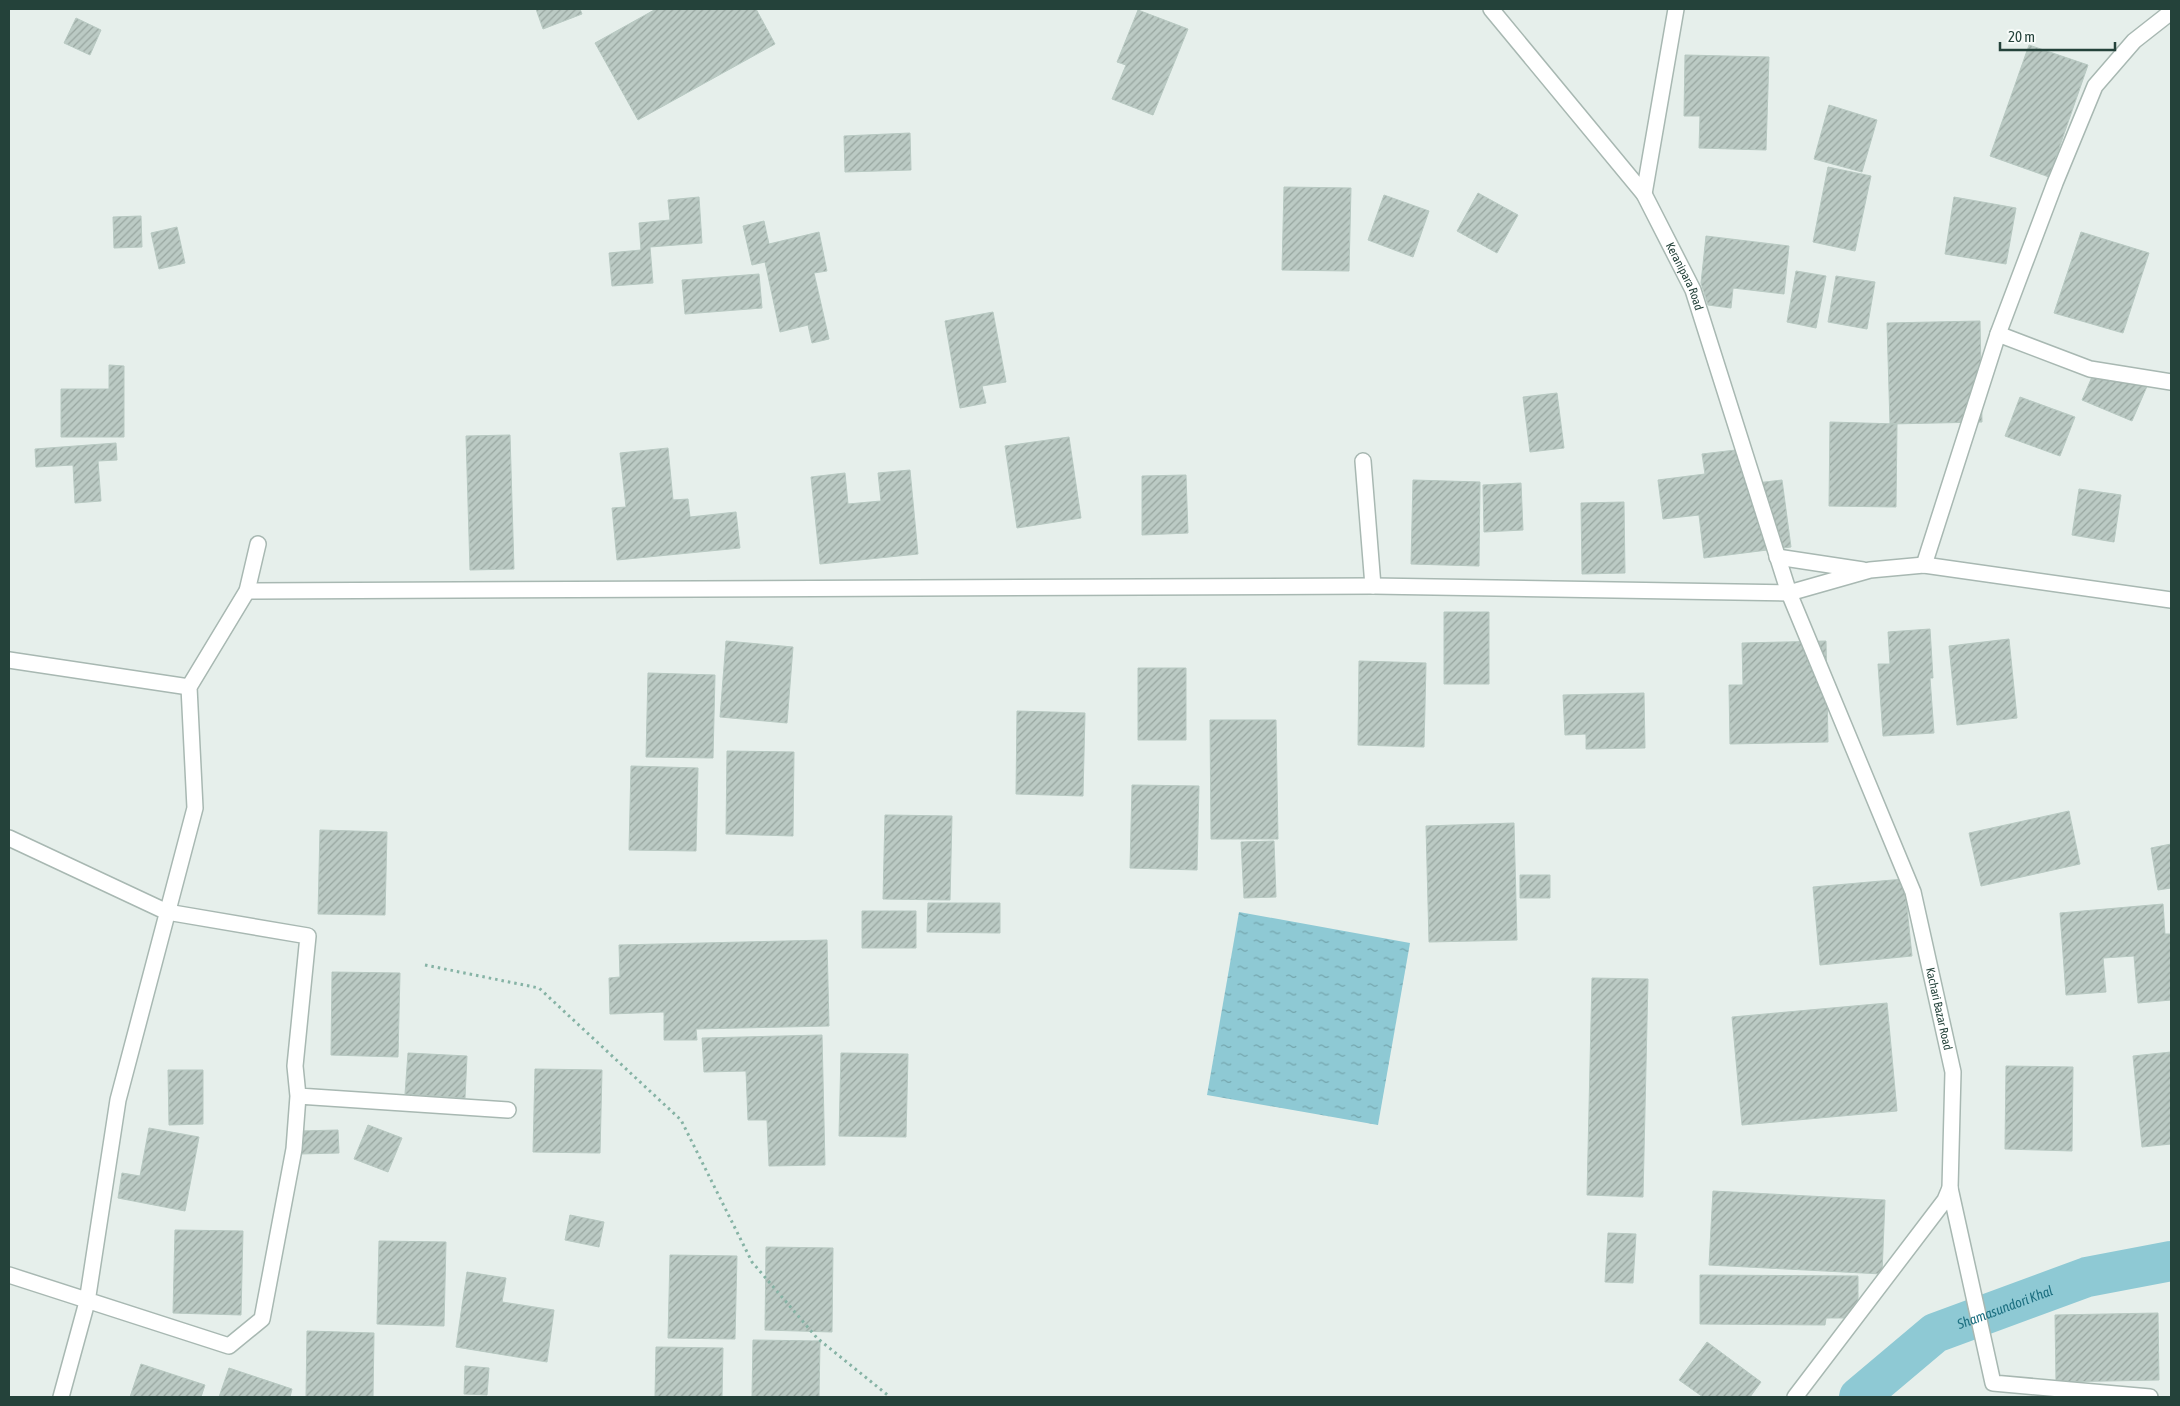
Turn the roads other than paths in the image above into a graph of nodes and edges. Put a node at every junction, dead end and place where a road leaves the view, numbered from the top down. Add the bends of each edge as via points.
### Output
1 (1491, 9) edge
2 (1676, 9) edge
3 (2171, 12) edge
4 (1644, 194) junction
5 (1998, 334) junction
6 (2171, 382) edge
7 (1362, 461) dead end
8 (258, 544) dead end
9 (1777, 557) junction
10 (1924, 565) junction
11 (1870, 570) junction
12 (1373, 586) junction
13 (247, 591) junction
14 (1789, 593) junction
15 (2171, 600) edge
16 (9, 660) edge
17 (189, 687) junction
18 (9, 838) edge
19 (167, 912) junction
20 (298, 1096) junction
21 (508, 1110) dead end
22 (1950, 1188) junction
23 (9, 1275) edge
24 (61, 1397) edge
25 (1794, 1397) edge
26 (2150, 1397) edge

1 - 4 street, Keranipara Road
2 - 4 street
3 - 5 street via 2134,41 2095,86
4 - 9 street, Keranipara Road via 1693,290
5 - 6 street via 2090,369
5 - 10 street
7 - 12 street
8 - 13 street
9 - 11 street
9 - 14 street, Keranipara Road
10 - 11 street
10 - 15 street
11 - 14 street
12 - 13 street
12 - 14 street
13 - 17 street
14 - 22 street, Kachari Bazar Road via 1913,892 1953,1072
16 - 17 street
17 - 19 street via 195,808
18 - 19 street
19 - 20 street via 308,936 294,1066
19 - 24 street via 118,1100 87,1302
20 - 21 street
20 - 23 street via 294,1149 262,1319 229,1346
22 - 25 street, Kachari Bazar Road via 1945,1200
22 - 26 street via 1993,1383

